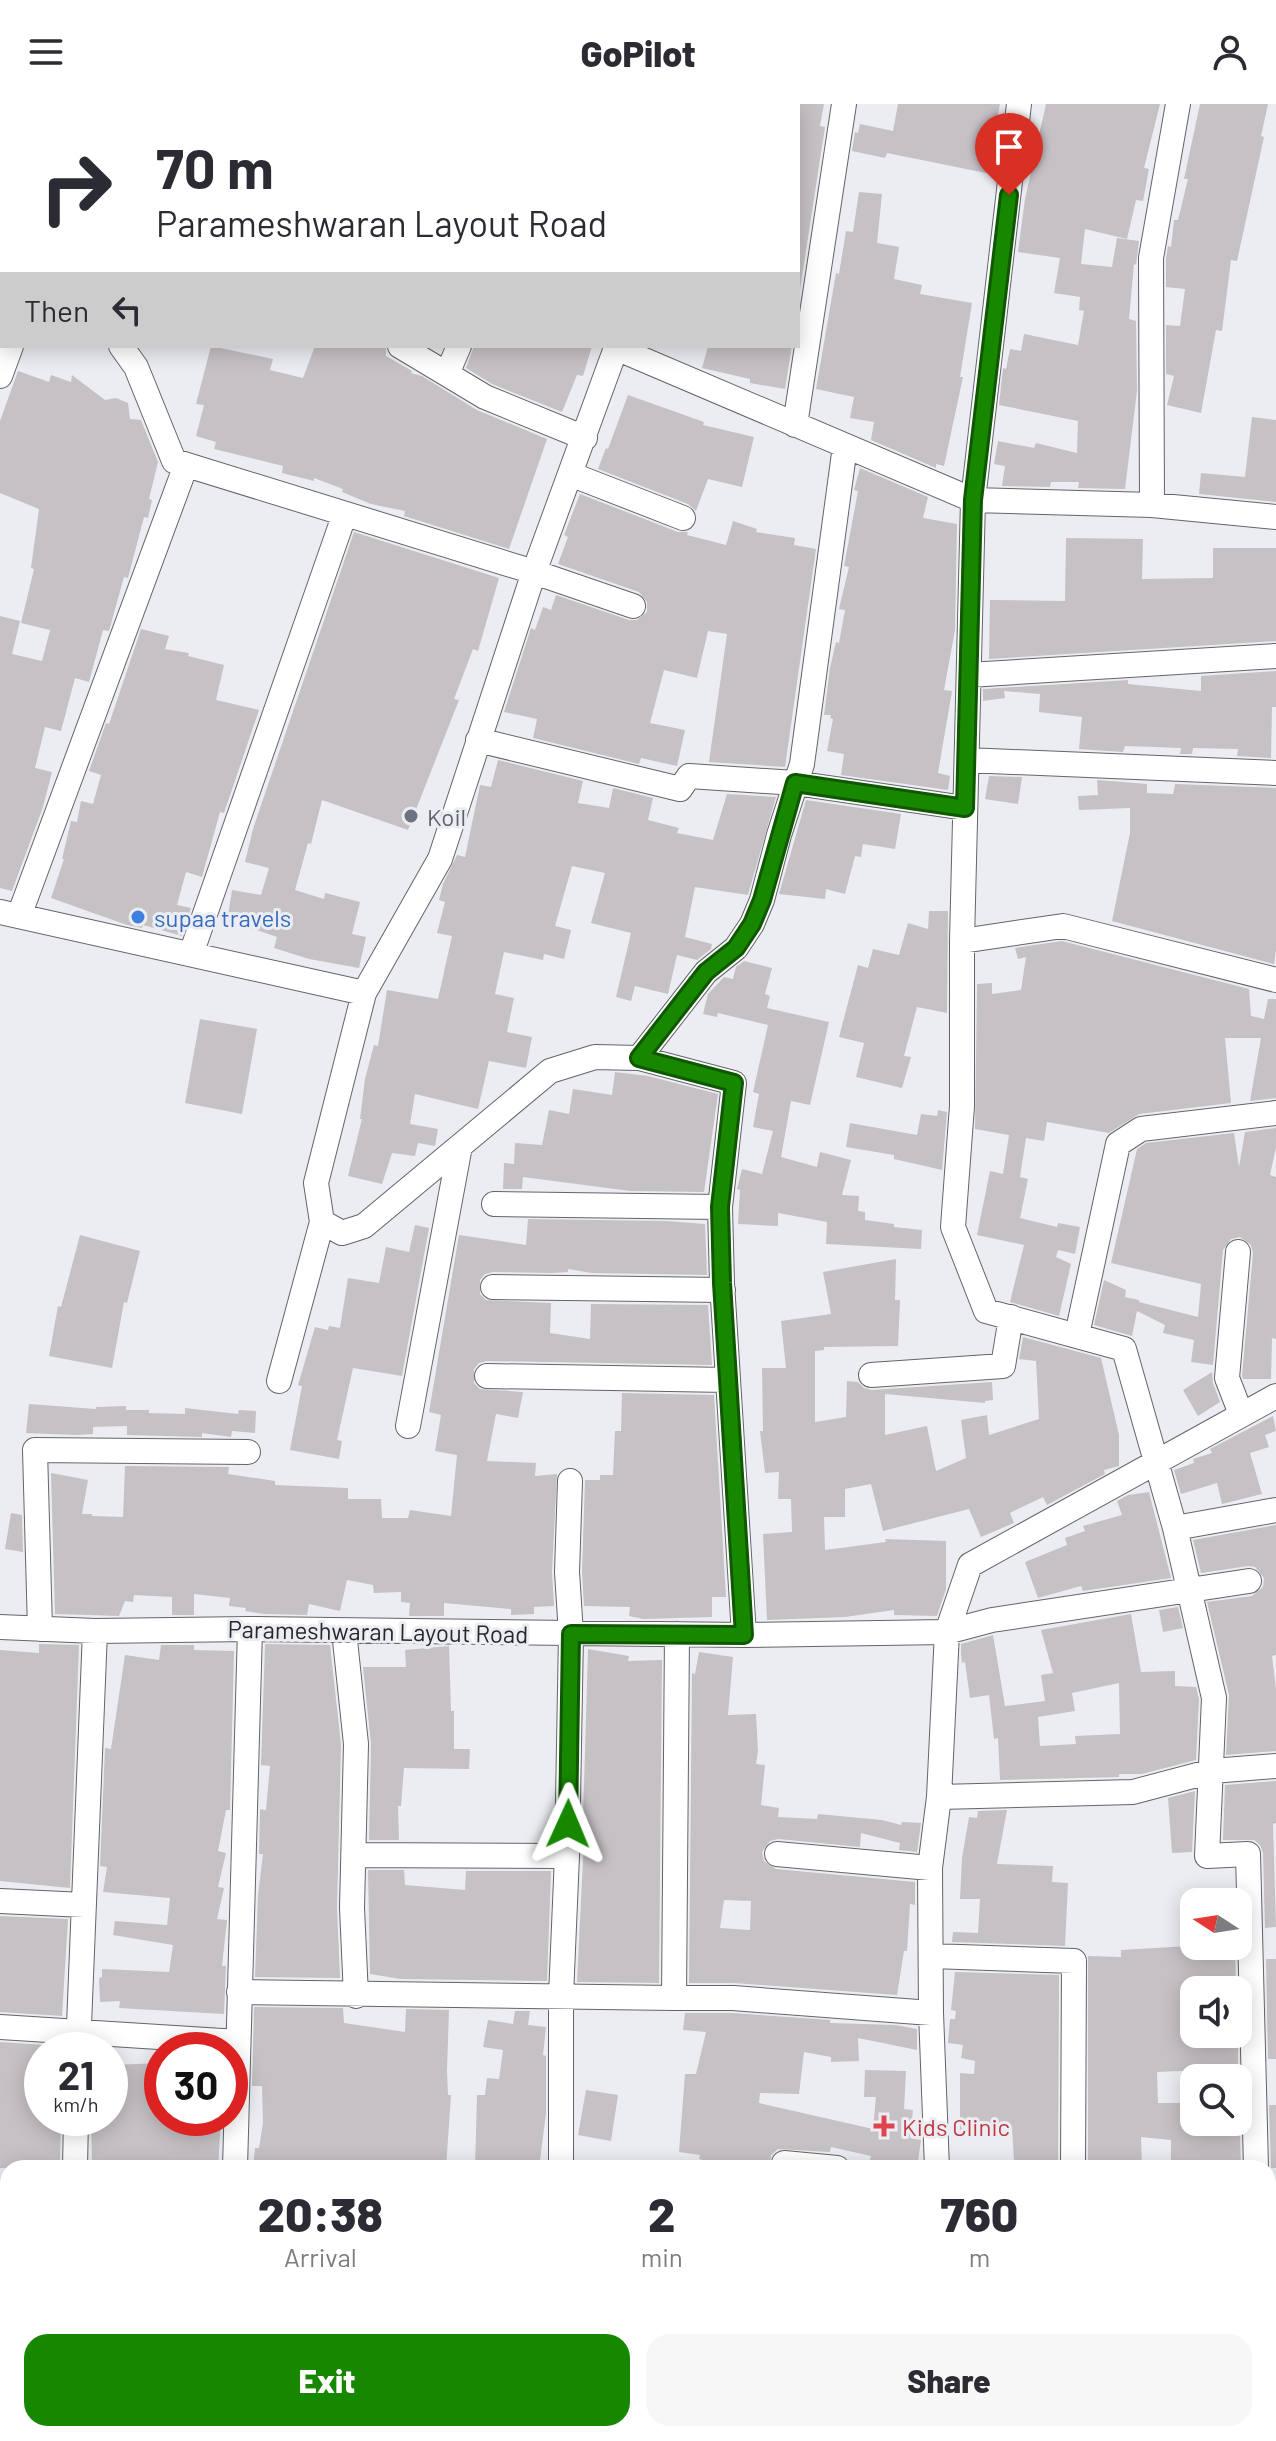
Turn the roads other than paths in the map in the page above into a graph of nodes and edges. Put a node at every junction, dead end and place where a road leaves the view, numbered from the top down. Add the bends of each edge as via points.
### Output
1 (844, 104) edge
2 (1019, 104) edge
3 (1178, 104) edge
4 (10, 348) edge
5 (122, 348) edge
6 (403, 348) edge
7 (458, 348) edge
8 (617, 348) edge
9 (619, 348) edge
10 (447, 374) junction
11 (0, 376) edge
12 (795, 425) junction
13 (585, 438) junction
14 (845, 446) junction
15 (186, 465) junction
16 (570, 474) junction
17 (973, 500) junction
18 (1152, 505) junction
19 (344, 516) junction
20 (1276, 517) edge
21 (683, 518) dead end
22 (534, 572) junction
23 (633, 606) dead end
24 (1276, 656) edge
25 (969, 675) junction
26 (478, 740) junction
27 (967, 760) junction
28 (1276, 773) edge
29 (795, 783) junction
30 (965, 808) junction
31 (9, 914) edge
32 (962, 941) junction
33 (191, 954) junction
34 (1276, 980) edge
35 (364, 993) junction
36 (639, 1058) junction
37 (1276, 1113) edge
38 (460, 1146) junction
39 (494, 1204) dead end
40 (720, 1207) junction
41 (322, 1222) junction
42 (1238, 1252) dead end
43 (493, 1287) dead end
44 (723, 1290) junction
45 (1011, 1317) junction
46 (1077, 1335) junction
47 (871, 1375) dead end
48 (487, 1376) dead end
49 (728, 1380) junction
50 (279, 1381) dead end
51 (1276, 1396) edge
52 (1241, 1414) junction
53 (408, 1426) dead end
54 (248, 1452) dead end
55 (1155, 1464) junction
56 (570, 1481) dead end
57 (1276, 1510) edge
58 (1175, 1528) junction
59 (1249, 1581) dead end
60 (1189, 1589) junction
61 (0, 1627) edge
62 (40, 1629) junction
63 (250, 1629) junction
64 (95, 1631) junction
65 (344, 1631) junction
66 (947, 1632) junction
67 (571, 1634) junction
68 (677, 1634) junction
69 (744, 1635) junction
70 (1276, 1766) edge
71 (1212, 1771) junction
72 (939, 1797) junction
73 (777, 1854) dead end
74 (354, 1855) junction
75 (567, 1856) junction
76 (930, 1868) junction
77 (0, 1901) edge
78 (84, 1905) junction
79 (931, 1956) junction
80 (239, 1992) junction
81 (356, 1996) junction
82 (561, 1996) junction
83 (674, 1998) junction
84 (931, 2013) junction
85 (0, 2027) edge
86 (28, 2032) edge
87 (78, 2032) edge
88 (238, 2032) edge
89 (76, 2136) edge
90 (236, 2136) edge
91 (75, 2160) edge
92 (235, 2160) edge
93 (561, 2160) edge
94 (937, 2160) edge
95 (1073, 2160) edge
96 (1256, 2160) edge

1 - 12 street
2 - 17 street
3 - 18 street via 1151,258
4 - 11 street
5 - 15 street via 136,367 174,461
6 - 10 street
7 - 10 street
8 - 13 street
9 - 12 street
10 - 13 street via 485,397
12 - 14 street
13 - 16 street
14 - 17 street
14 - 29 street via 808,732
15 - 19 street
15 - 31 street
16 - 21 street
16 - 22 street
17 - 18 street
17 - 25 street
18 - 20 street
19 - 22 street
19 - 33 street
22 - 23 street
22 - 26 street
24 - 25 street
25 - 27 street
26 - 29 street via 680,789 689,776
26 - 35 street via 440,859
27 - 28 street
27 - 30 street
29 - 30 street
29 - 36 street via 752,924 736,948 706,972
30 - 32 street
31 - 33 street
32 - 34 street via 1063,926
32 - 45 street via 962,1106 953,1227 986,1311
33 - 35 street
35 - 41 street via 316,1183
36 - 38 street via 595,1057 550,1071
36 - 40 street via 734,1083
37 - 46 street via 1141,1129 1118,1144
38 - 41 street via 364,1226 342,1233
38 - 53 street
39 - 40 street
40 - 44 street
41 - 50 street
42 - 52 street via 1227,1378
43 - 44 street
44 - 49 street
45 - 46 street
45 - 47 street via 1003,1366
46 - 55 street via 1124,1349
48 - 49 street
49 - 69 street
51 - 52 street
52 - 55 street
54 - 62 street via 35,1450
55 - 58 street
55 - 66 street via 970,1565
56 - 67 street
57 - 58 street
58 - 60 street
59 - 60 street, Parameshwaran Layout Road
60 - 66 street, Parameshwaran Layout Road
60 - 71 street via 1214,1698
61 - 62 street, Parameshwaran Layout Road
62 - 64 street, Parameshwaran Layout Road
63 - 64 street, Parameshwaran Layout Road
63 - 65 street, Parameshwaran Layout Road
63 - 80 street
64 - 78 street
65 - 67 street, Parameshwaran Layout Road
65 - 74 street via 356,1744
66 - 69 street, Parameshwaran Layout Road
66 - 72 street
67 - 68 street, Parameshwaran Layout Road
67 - 75 street
68 - 69 street, Parameshwaran Layout Road
68 - 83 street
70 - 71 street
71 - 72 street via 1133,1792
71 - 96 street via 1207,1856 1248,1854
72 - 76 street
73 - 76 street
74 - 75 street
74 - 81 street
75 - 82 street
76 - 79 street
77 - 78 street
78 - 87 street
79 - 84 street
79 - 95 street via 1074,1961
80 - 81 street
80 - 88 street
81 - 82 street
82 - 83 street
82 - 93 street
83 - 84 street
84 - 94 street
85 - 86 street
89 - 91 street
90 - 92 street

